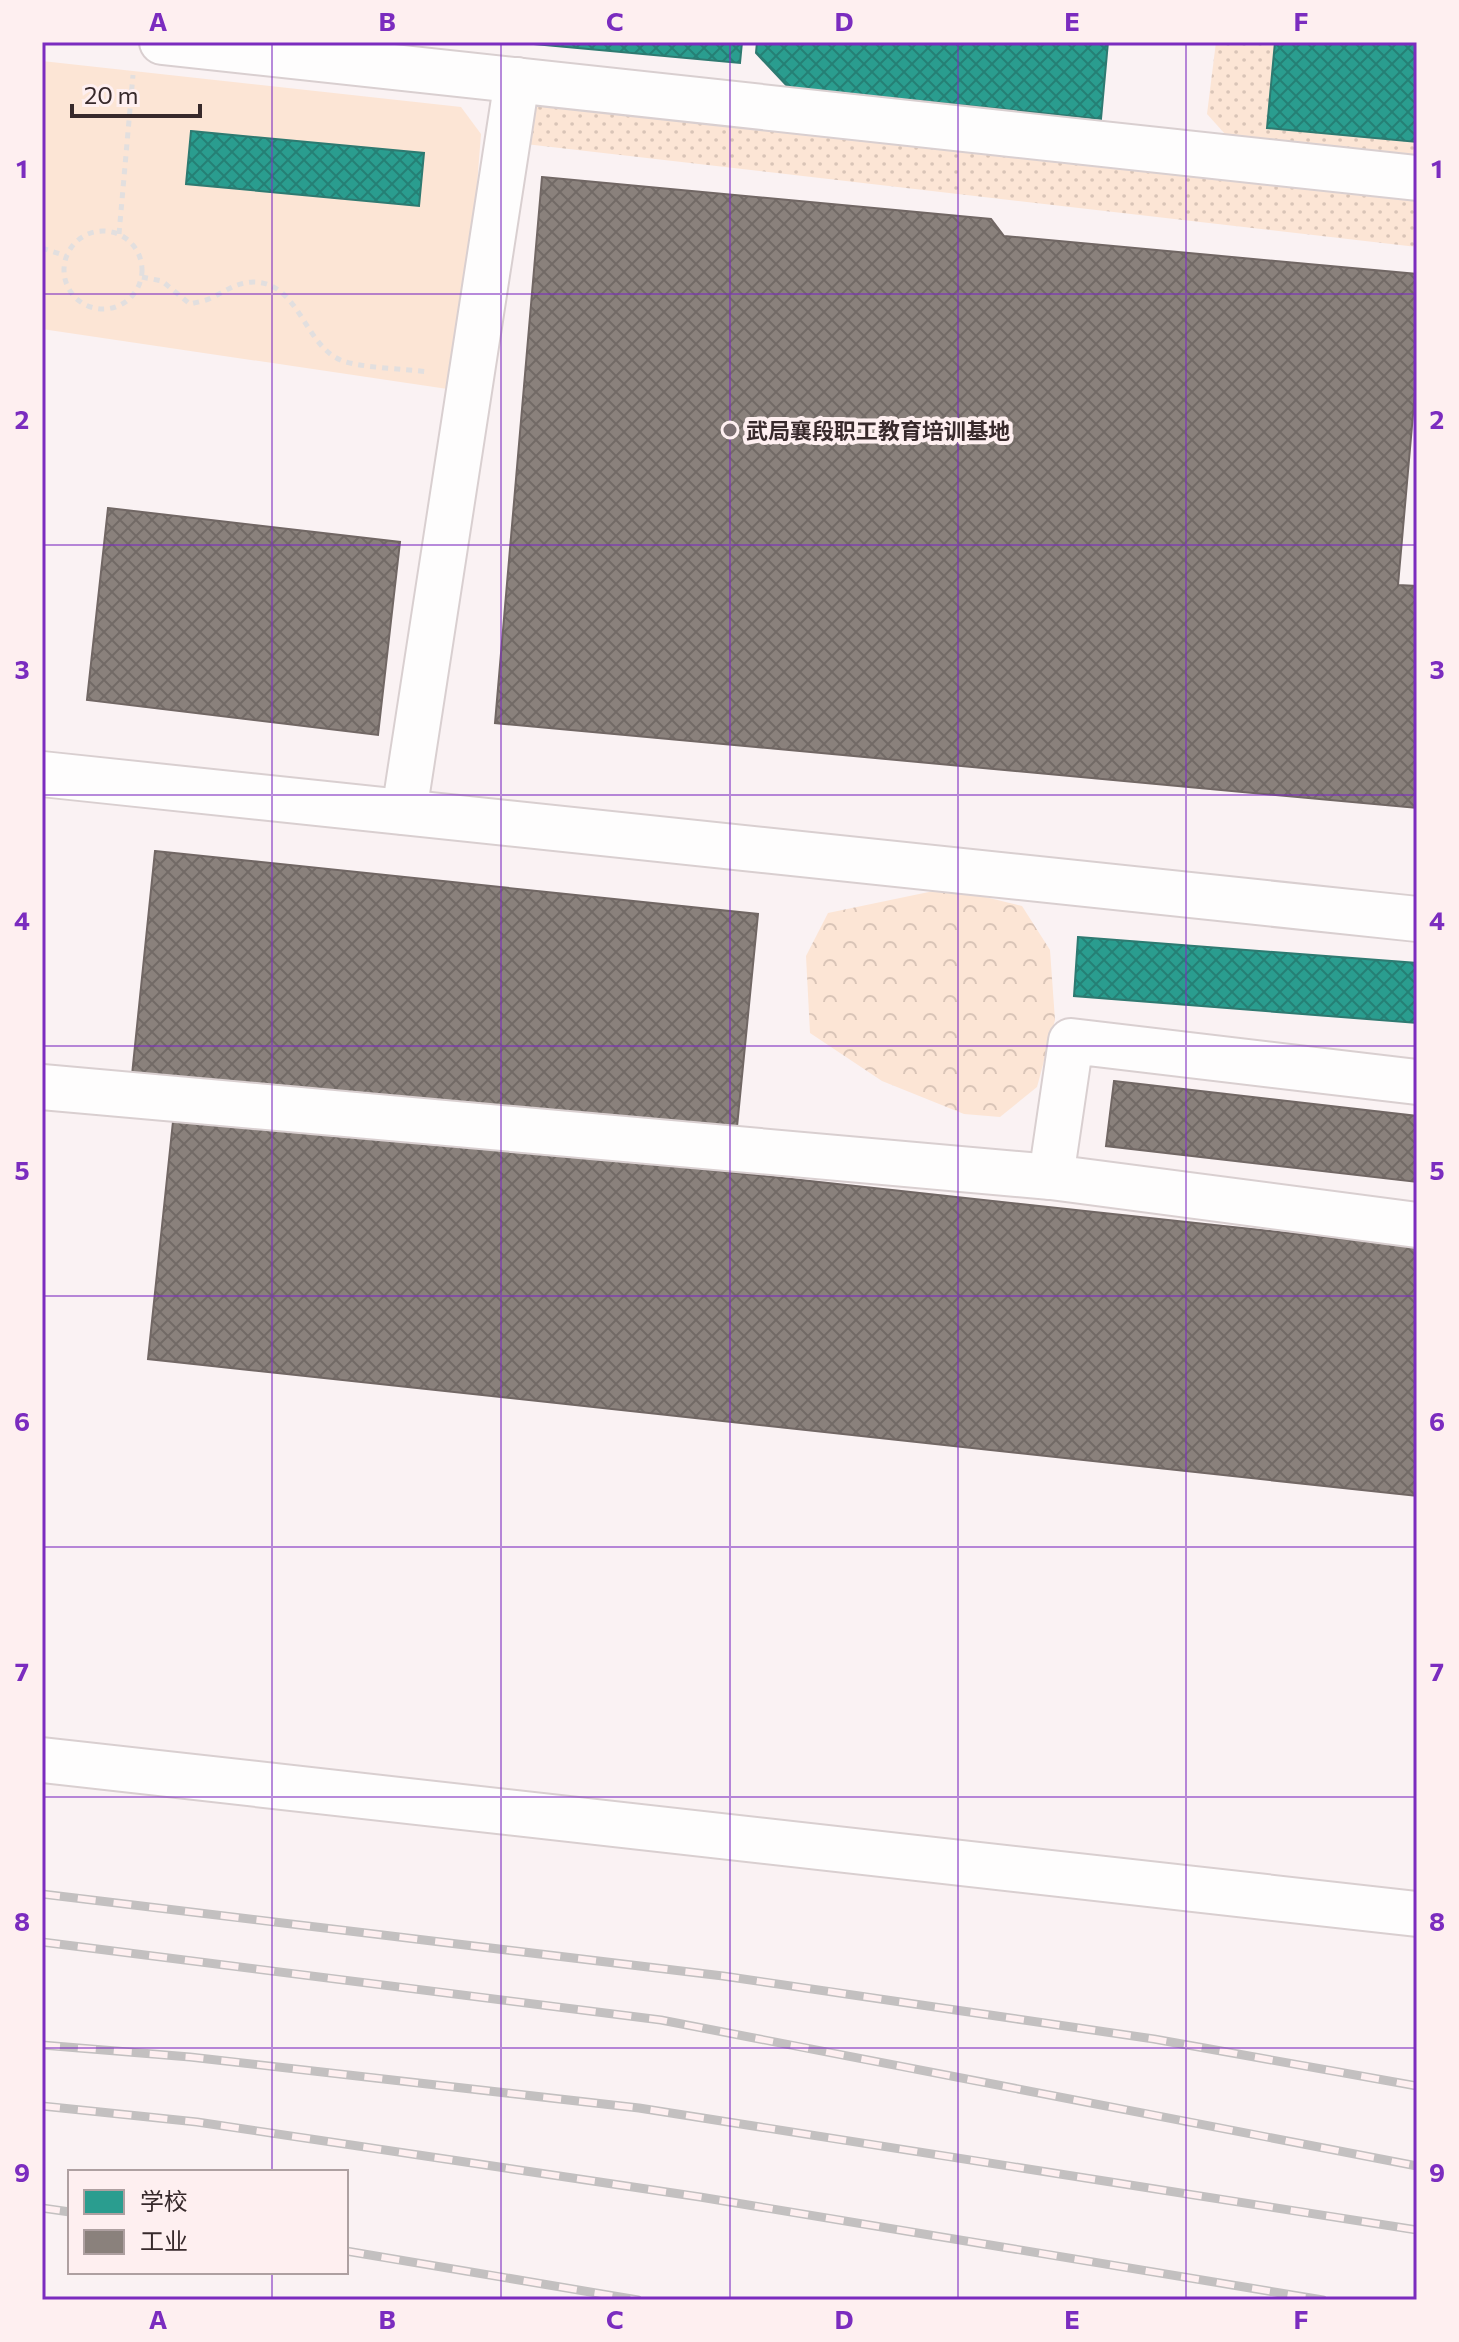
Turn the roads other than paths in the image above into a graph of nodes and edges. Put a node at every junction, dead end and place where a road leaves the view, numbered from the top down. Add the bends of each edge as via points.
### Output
1 (147, 57) edge
2 (517, 80) junction
3 (1417, 178) edge
4 (42, 774) edge
5 (404, 812) junction
6 (1417, 919) edge
7 (1417, 1082) edge
8 (42, 1087) edge
9 (1051, 1177) junction
10 (1417, 1225) edge
11 (42, 1760) edge
12 (1417, 1914) edge

1 - 2 lane
2 - 3 lane
2 - 5 lane
4 - 5 lane
5 - 6 lane
7 - 9 lane via 1071,1041
8 - 9 lane
9 - 10 lane
11 - 12 lane

